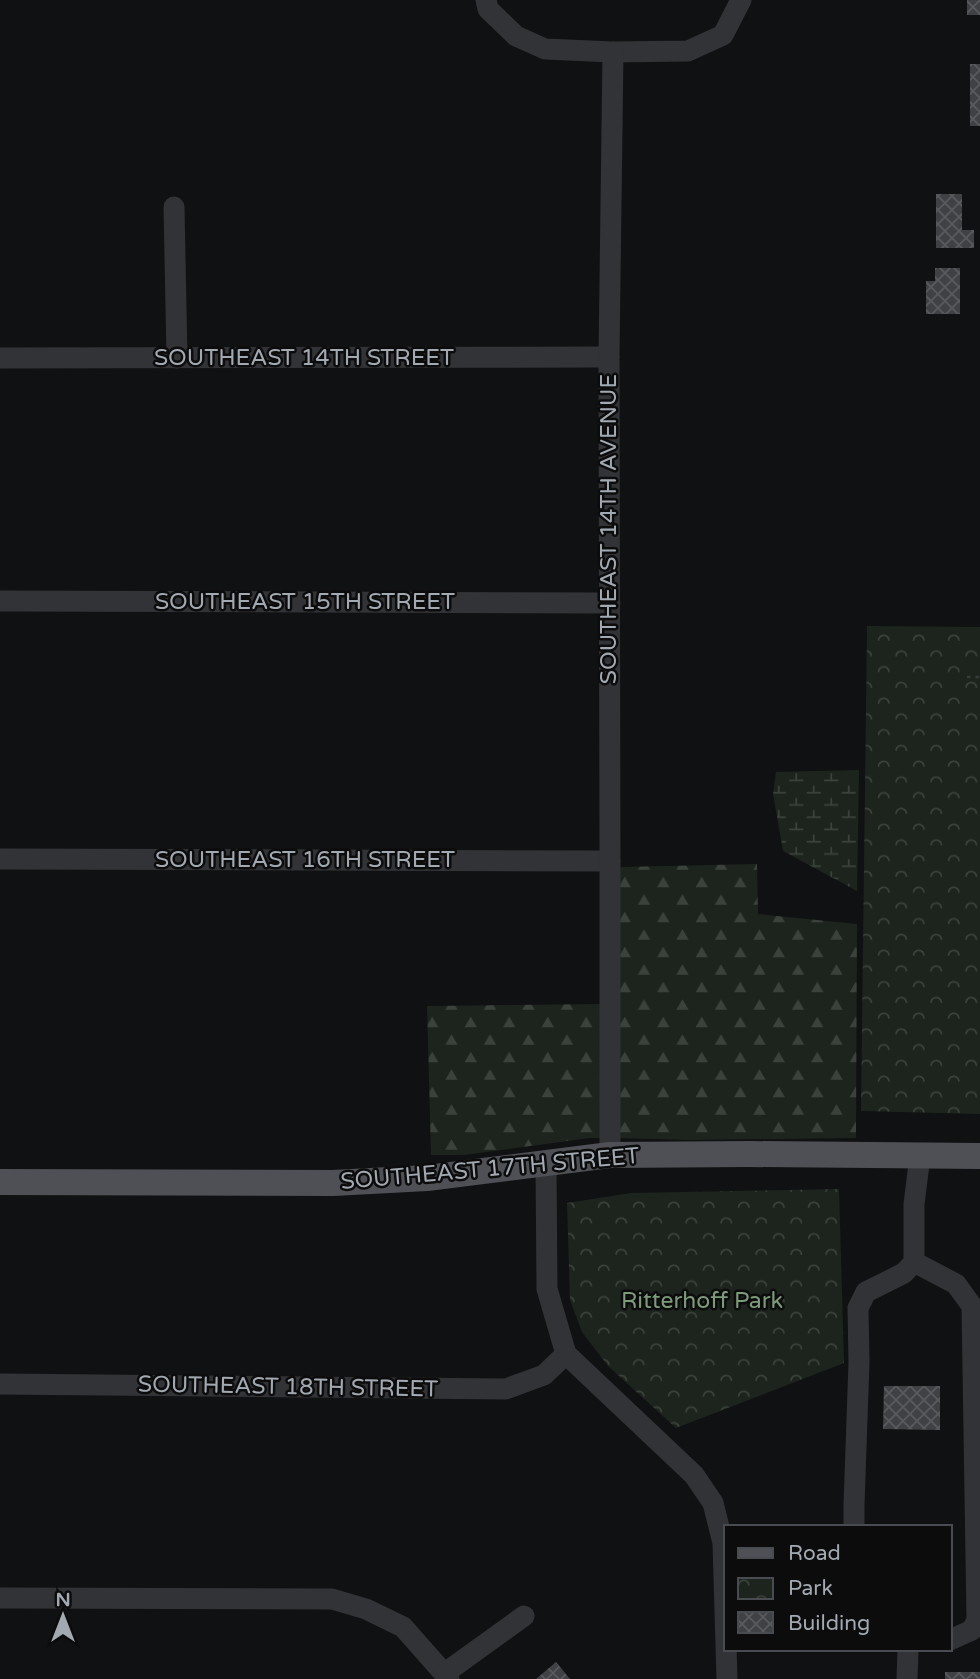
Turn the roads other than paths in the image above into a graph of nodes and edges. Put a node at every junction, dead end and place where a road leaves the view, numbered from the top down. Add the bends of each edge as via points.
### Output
1 (486, 0) edge
2 (741, 0) edge
3 (613, 52) junction
4 (174, 207) dead end
5 (608, 357) junction
6 (0, 358) edge
7 (177, 358) junction
8 (0, 601) edge
9 (610, 604) junction
10 (0, 859) edge
11 (610, 861) junction
12 (610, 1155) junction
13 (920, 1156) junction
14 (980, 1156) edge
15 (546, 1164) junction
16 (0, 1182) edge
17 (914, 1262) junction
18 (566, 1354) junction
19 (0, 1384) edge
20 (855, 1525) edge
21 (724, 1577) edge
22 (0, 1598) edge
23 (524, 1616) dead end
24 (952, 1639) edge
25 (726, 1651) edge
26 (908, 1651) edge
27 (447, 1676) edge
28 (727, 1679) edge
29 (907, 1679) edge

1 - 3 street via 488,9 516,36 545,50
2 - 3 street via 723,35 688,51
3 - 5 street, SOUTHEAST 14TH AVENUE
4 - 7 street
5 - 7 street, SOUTHEAST 14TH STREET
5 - 9 street, SOUTHEAST 14TH AVENUE
6 - 7 street, SOUTHEAST 14TH STREET
8 - 9 street, SOUTHEAST 15TH STREET
9 - 11 street, SOUTHEAST 14TH AVENUE
10 - 11 street, SOUTHEAST 16TH STREET
11 - 12 street, SOUTHEAST 14TH AVENUE
12 - 13 main road, SOUTHEAST 17TH STREET
12 - 15 main road, SOUTHEAST 17TH STREET
13 - 14 main road, SOUTHEAST 17TH STREET
13 - 17 street
15 - 16 main road, SOUTHEAST 17TH STREET via 332,1183
15 - 18 street via 547,1289
17 - 20 street via 904,1273 866,1292 858,1308
17 - 24 street via 956,1284 972,1306 977,1620 972,1630
18 - 19 street, SOUTHEAST 18TH STREET via 544,1374 506,1389
18 - 21 street via 694,1475 713,1503 723,1543
22 - 27 street via 332,1599 403,1627
23 - 27 street
25 - 28 street
26 - 29 street

